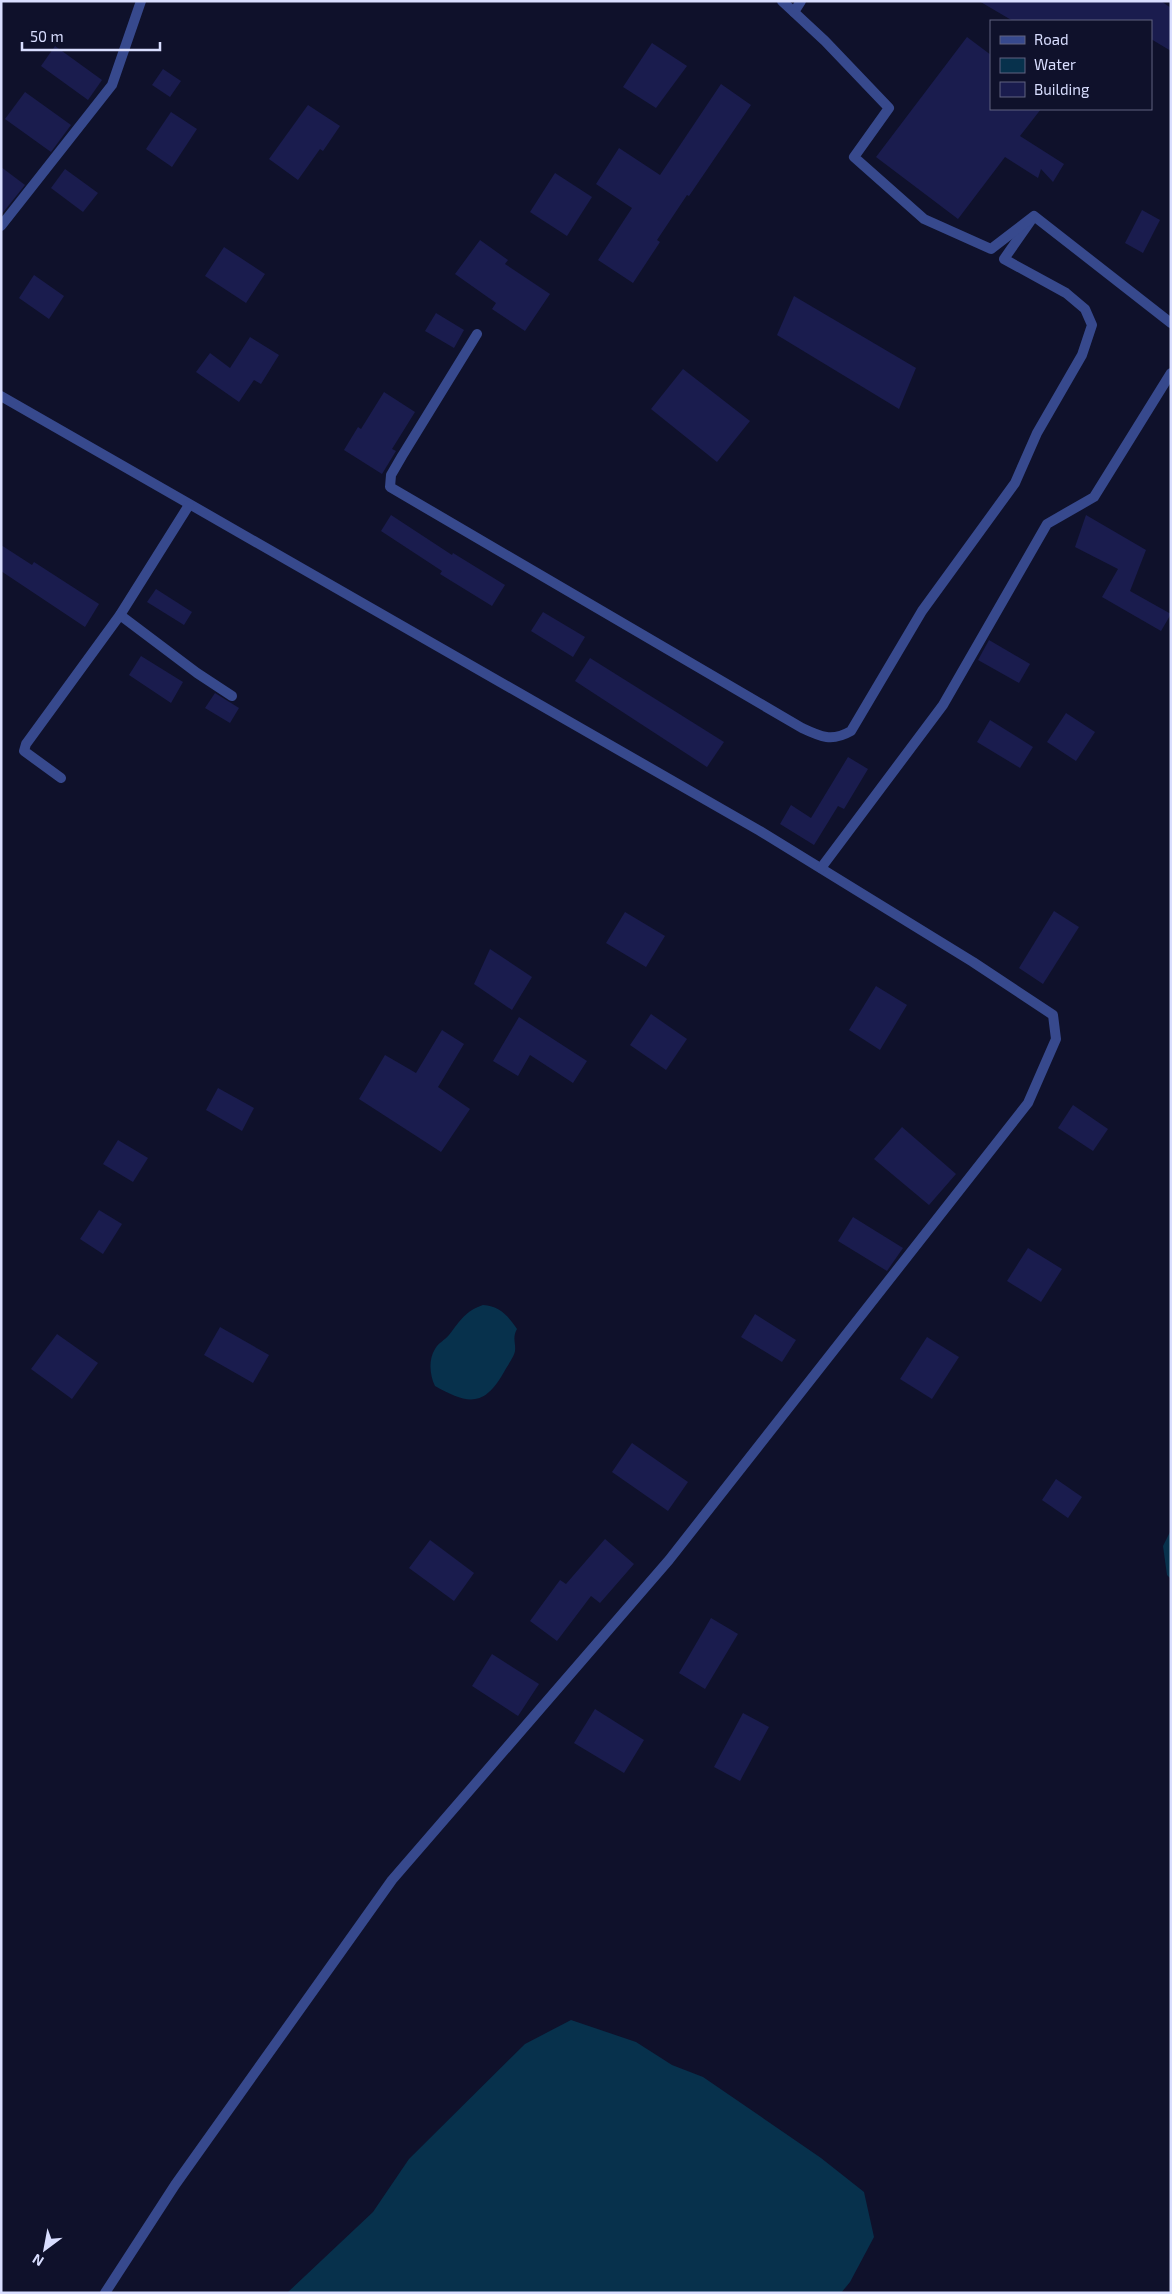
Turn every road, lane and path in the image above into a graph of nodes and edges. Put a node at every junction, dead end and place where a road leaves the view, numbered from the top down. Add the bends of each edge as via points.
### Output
1 (140, 1) edge
2 (782, 1) edge
3 (801, 1) edge
4 (794, 12) junction
5 (1034, 216) junction
6 (1, 226) edge
7 (1171, 323) edge
8 (477, 334) dead end
9 (1171, 373) edge
10 (1, 396) edge
11 (189, 505) junction
12 (120, 615) junction
13 (232, 696) dead end
14 (61, 778) dead end
15 (821, 868) junction
16 (105, 2293) edge

1 - 6 street via 112,84
2 - 4 street
3 - 4 street
4 - 5 street via 889,108 854,157 924,219 991,249
5 - 7 street
5 - 8 street via 1004,258 1066,292 1085,309 1092,325 1082,355 1037,433 1016,483 922,611 851,731 838,738 817,736 802,728 390,487 391,475
9 - 15 street via 1094,497 1046,524 943,706
10 - 11 street
11 - 12 street
11 - 15 street
12 - 13 street
12 - 14 street via 26,744 24,751 28,756
15 - 16 street via 1053,1015 1056,1039 1028,1103 669,1560 392,1880 174,2185

